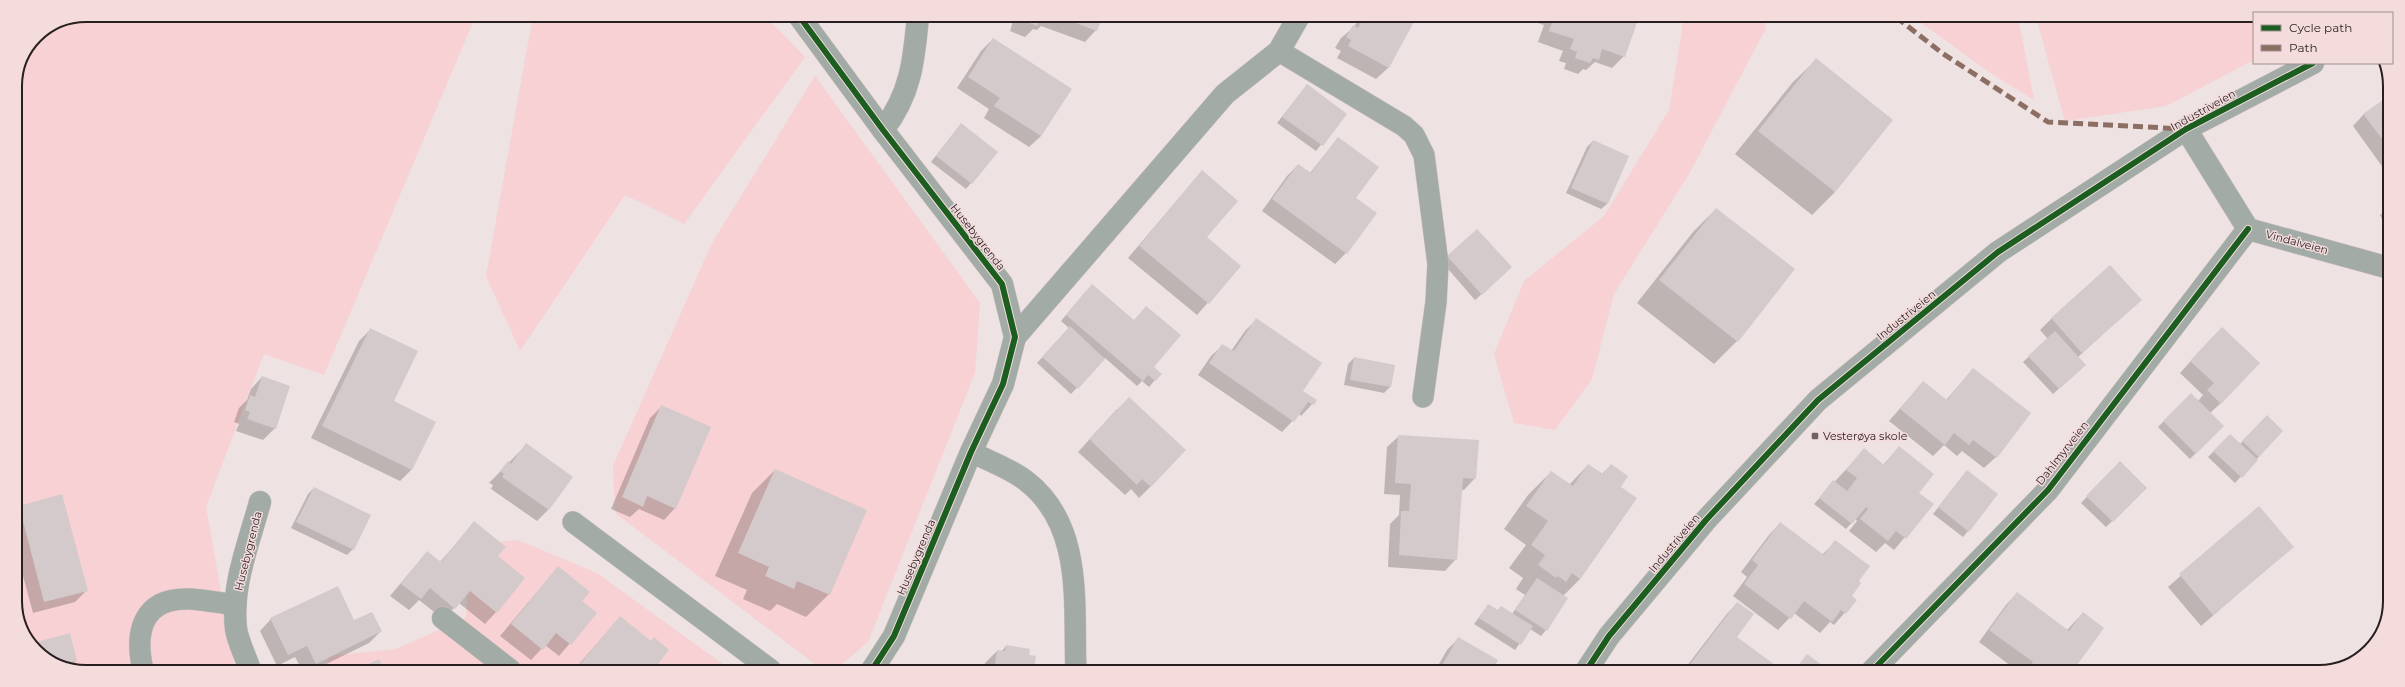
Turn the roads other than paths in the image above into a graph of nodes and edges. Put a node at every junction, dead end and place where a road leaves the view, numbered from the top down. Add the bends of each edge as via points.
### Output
1 (802, 22) edge
2 (917, 22) edge
3 (1296, 22) edge
4 (1279, 51) junction
5 (2311, 64) edge
6 (2186, 129) junction
7 (883, 130) junction
8 (2248, 229) junction
9 (2383, 266) edge
10 (1014, 337) junction
11 (1423, 397) dead end
12 (971, 452) junction
13 (260, 502) dead end
14 (573, 522) dead end
15 (236, 605) junction
16 (444, 618) dead end
17 (142, 665) edge
18 (248, 665) edge
19 (504, 665) edge
20 (764, 665) edge
21 (875, 665) edge
22 (1076, 665) edge
23 (1590, 665) edge
24 (1878, 665) edge

1 - 7 street, Husebygrenda
2 - 7 street via 912,70 906,94
3 - 4 street, Husebygrenda
4 - 10 street, Husebygrenda via 1225,94
4 - 11 lane via 1404,126 1414,135 1424,155 1438,264 1436,302
5 - 6 street, Industriveien
6 - 8 street
6 - 23 street, Industriveien via 1998,252 1818,400 1706,520 1609,636
7 - 10 street, Husebygrenda via 1002,284
8 - 9 street, Vindalveien
8 - 24 street, Dahlmyrveien via 2048,490
10 - 12 street, Husebygrenda via 1003,384
12 - 21 street, Husebygrenda via 894,636
12 - 22 lane via 1025,480 1046,501 1060,523 1072,561 1075,586
13 - 15 street, Husebygrenda via 238,581
14 - 20 lane
15 - 17 lane via 189,599 162,604 144,618 139,636
15 - 18 street, Husebygrenda via 236,630
16 - 19 street

